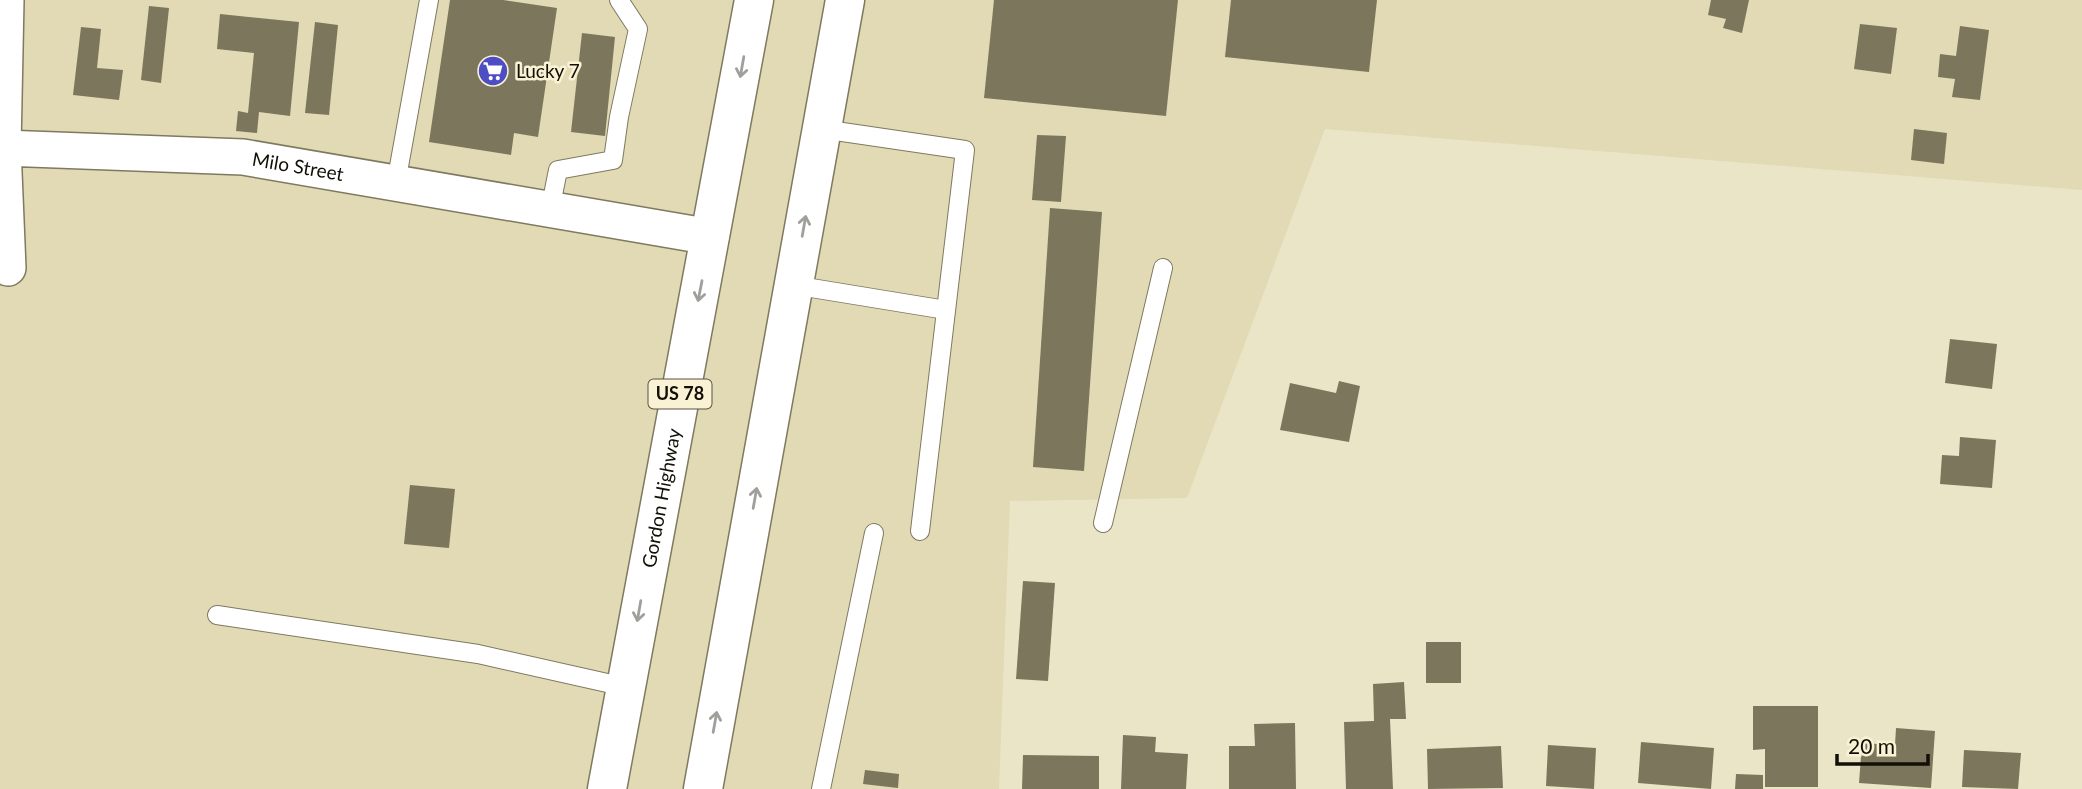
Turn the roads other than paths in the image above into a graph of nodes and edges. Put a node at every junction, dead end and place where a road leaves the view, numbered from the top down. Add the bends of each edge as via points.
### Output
1 (6, 0) edge
2 (429, 0) edge
3 (619, 0) edge
4 (754, 0) edge
5 (845, 0) edge
6 (822, 129) junction
7 (3, 148) junction
8 (396, 183) junction
9 (550, 210) junction
10 (711, 237) junction
11 (8, 268) dead end
12 (1163, 268) dead end
13 (793, 285) junction
14 (946, 310) junction
15 (1103, 523) dead end
16 (920, 531) dead end
17 (874, 533) dead end
18 (217, 615) dead end
19 (625, 687) junction
20 (607, 789) edge
21 (703, 789) edge
22 (821, 789) edge

1 - 7 street
2 - 8 lane
3 - 9 lane via 638,29 613,160 558,170
4 -> 10 highway, Gordon Highway / US 78
5 - 6 highway
13 -> 6 highway
6 - 14 lane via 965,150
7 - 8 street, Milo Street via 243,158
7 - 11 street
8 - 9 street, Milo Street
9 - 10 street, Milo Street
10 -> 19 highway, Gordon Highway / US 78
12 - 15 lane
13 - 14 lane
21 -> 13 highway
14 - 16 lane
17 - 22 lane
18 - 19 lane via 478,654
19 - 20 highway, Gordon Highway / US 78

